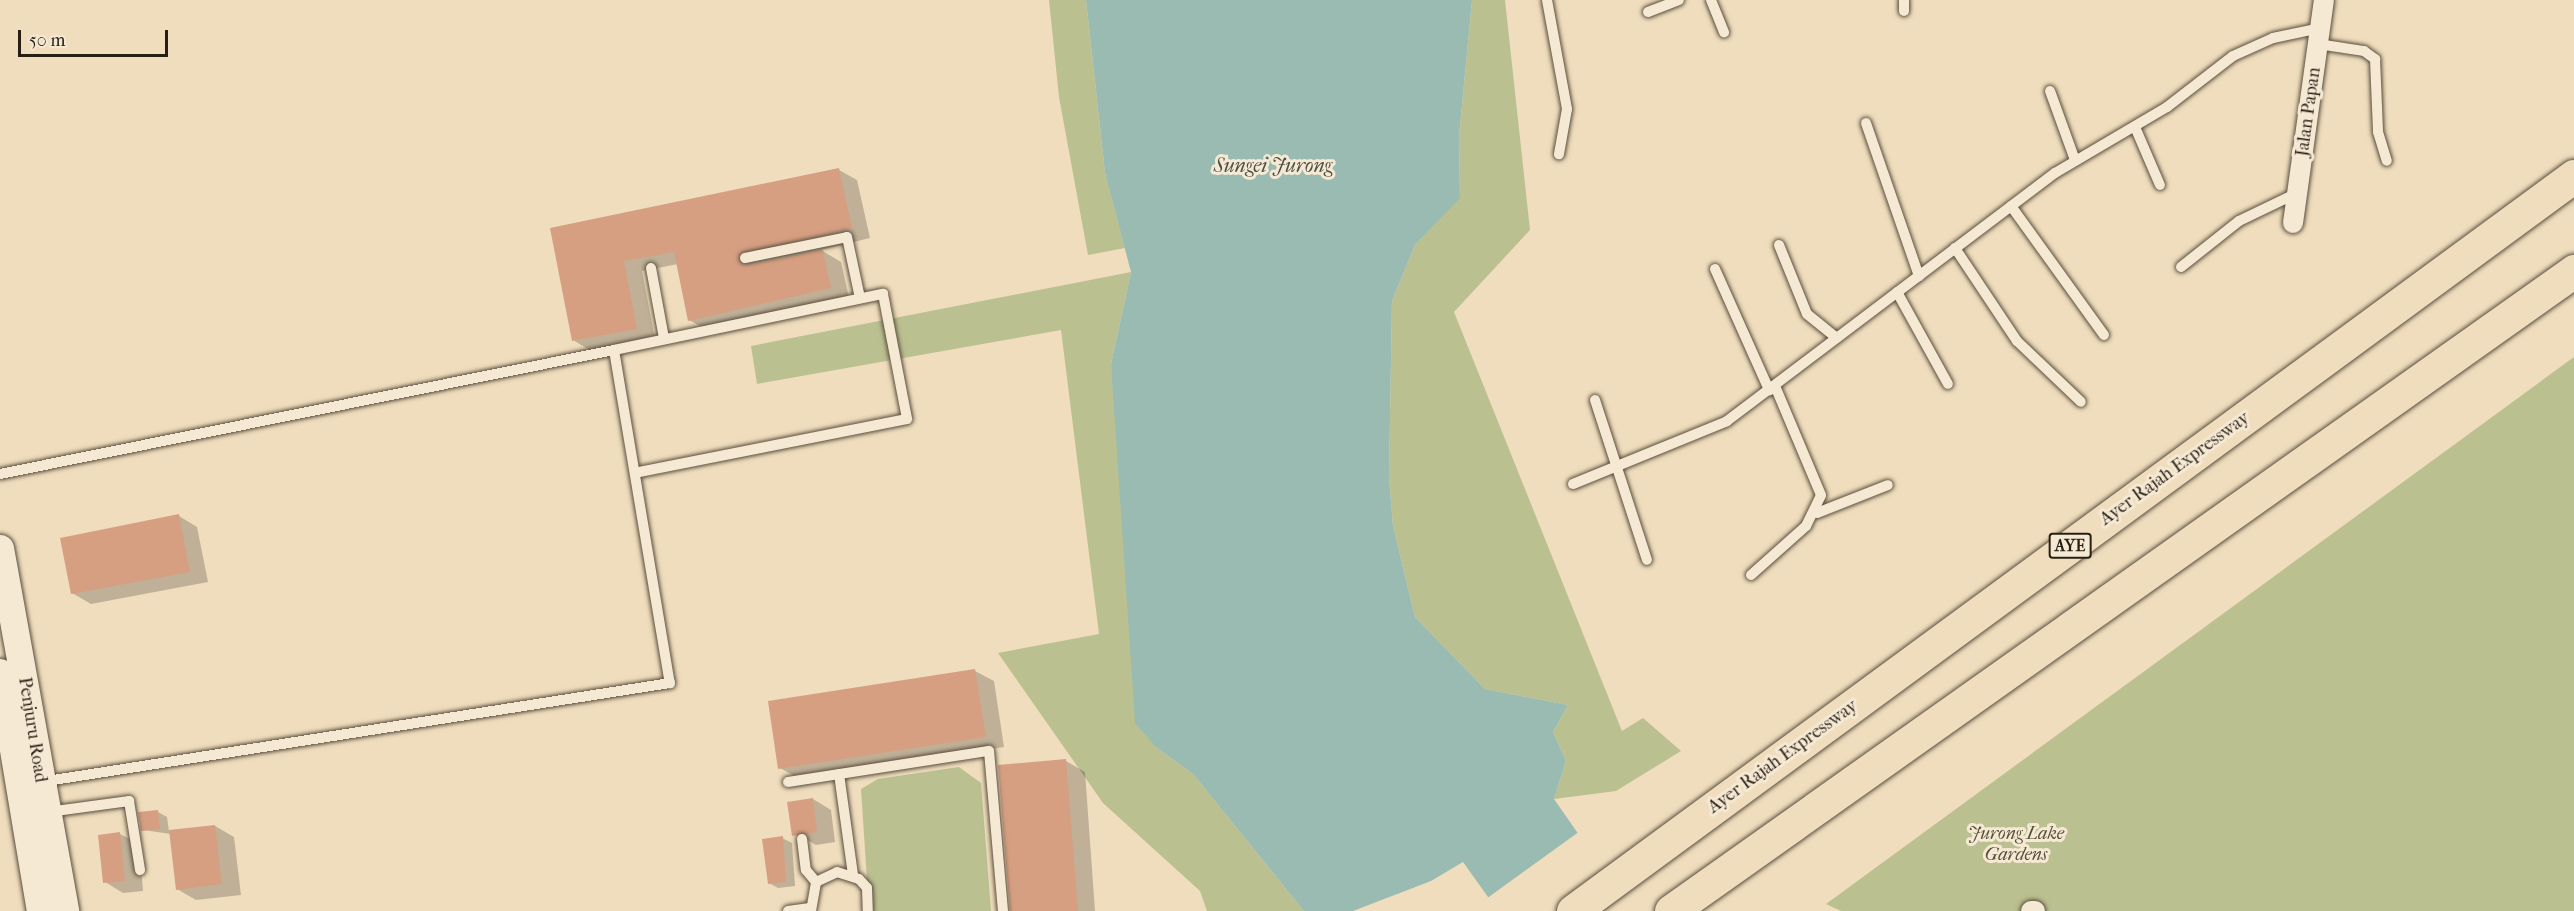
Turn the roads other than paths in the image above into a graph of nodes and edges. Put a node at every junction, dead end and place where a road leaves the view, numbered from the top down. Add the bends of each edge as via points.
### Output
1 (1547, 0) edge
2 (1679, 0) edge
3 (1711, 0) edge
4 (2324, 0) edge
5 (1648, 12) dead end
6 (1724, 32) dead end
7 (2319, 36) junction
8 (2050, 91) dead end
9 (1866, 123) dead end
10 (2135, 127) junction
11 (1559, 154) dead end
12 (2075, 160) junction
13 (2388, 161) dead end
14 (2574, 176) edge
15 (2160, 185) dead end
16 (2297, 192) junction
17 (2011, 206) junction
18 (2293, 223) dead end
19 (1779, 245) dead end
20 (1955, 248) junction
21 (745, 258) dead end
22 (2181, 267) dead end
23 (651, 268) dead end
24 (1715, 269) dead end
25 (2574, 271) edge
26 (1919, 276) junction
27 (1897, 292) junction
28 (860, 298) junction
29 (2104, 335) dead end
30 (664, 338) junction
31 (1837, 338) junction
32 (614, 350) junction
33 (1948, 384) dead end
34 (1772, 388) junction
35 (1594, 400) dead end
36 (2081, 402) dead end
37 (1616, 467) junction
38 (635, 473) junction
39 (0, 474) edge
40 (1573, 484) dead end
41 (1888, 485) dead end
42 (1817, 513) junction
43 (0, 548) edge
44 (1647, 560) dead end
45 (1750, 575) dead end
46 (0, 672) edge
47 (22, 736) junction
48 (839, 774) junction
49 (788, 782) dead end
50 (30, 783) junction
51 (35, 814) junction
52 (802, 839) dead end
53 (140, 870) dead end
54 (854, 875) junction
55 (816, 882) junction
56 (811, 909) edge
57 (40, 911) edge
58 (65, 911) edge
59 (788, 911) edge
60 (868, 911) edge
61 (1003, 911) edge
62 (1573, 911) edge
63 (1671, 911) edge
64 (2031, 911) edge
65 (2036, 911) edge

1 - 11 lane via 1567,109
2 - 5 lane
3 - 6 lane
4 - 7 street, Jalan Papan
7 - 10 lane via 2273,38 2234,56
7 - 13 lane via 2374,58 2378,132
7 - 16 street, Jalan Papan
8 - 12 lane
9 - 26 lane
10 - 12 lane
10 - 15 lane
12 - 17 lane
14 - 62 highway, Ayer Rajah Expressway / AYE
16 - 18 street, Jalan Papan
16 - 22 lane via 2239,221
17 - 20 lane
17 - 29 lane
19 - 31 lane via 1807,314
20 - 26 lane
20 - 36 lane via 2017,341
21 - 28 lane via 847,237
23 - 30 lane
24 - 34 lane
25 - 63 highway
26 - 27 lane
27 - 31 lane
27 - 33 lane
28 - 30 lane
28 - 38 lane via 883,294 907,419
30 - 32 lane
31 - 34 lane
32 - 38 lane
32 - 39 lane
34 - 37 lane via 1727,421
34 - 42 lane via 1821,495
35 - 37 lane
37 - 40 lane
37 - 44 lane
38 - 50 lane via 670,683
41 - 42 lane
42 - 45 lane
43 - 47 main road, Penjuru Road
46 - 47 main road, Penjuru Road
47 - 50 main road, Penjuru Road
48 - 49 lane
48 - 54 lane
48 - 61 lane via 989,751
50 - 51 main road, Penjuru Road
51 - 53 lane via 129,801
51 - 57 main road, Penjuru Road
51 - 58 main road, Penjuru Road
52 - 55 lane via 806,870
54 - 55 lane via 837,872
54 - 60 lane via 867,888
55 - 56 lane
56 - 59 lane
64 - 65 street

